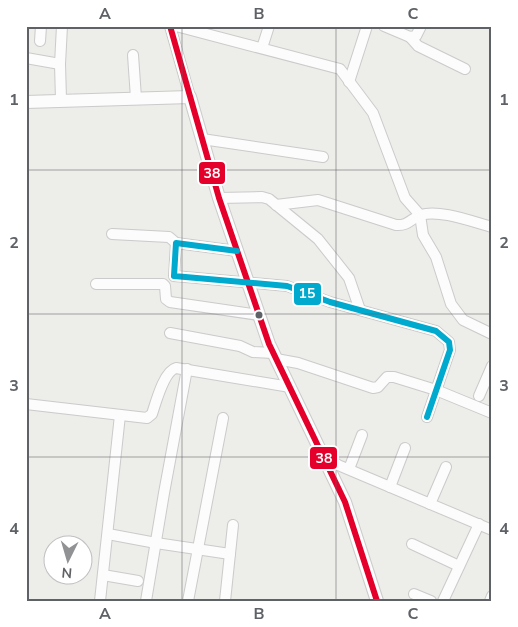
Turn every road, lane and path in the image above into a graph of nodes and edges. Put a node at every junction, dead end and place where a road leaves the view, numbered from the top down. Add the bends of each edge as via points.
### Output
1 (41, 26) edge
2 (62, 26) edge
3 (170, 26) edge
4 (176, 26) edge
5 (269, 26) edge
6 (367, 26) edge
7 (384, 26) edge
8 (421, 26) edge
9 (410, 37) junction
10 (40, 41) dead end
11 (262, 48) junction
12 (133, 55) dead end
13 (26, 58) edge
14 (60, 64) junction
15 (465, 69) dead end
16 (350, 82) junction
17 (190, 97) junction
18 (136, 98) junction
19 (61, 100) junction
20 (26, 102) edge
21 (202, 139) junction
22 (323, 157) dead end
23 (218, 198) junction
24 (276, 205) junction
25 (420, 215) junction
26 (492, 227) edge
27 (112, 234) dead end
28 (176, 242) junction
29 (237, 250) junction
30 (248, 283) junction
31 (96, 284) dead end
32 (360, 310) junction
33 (259, 315) junction
34 (170, 334) dead end
35 (492, 334) edge
36 (275, 356) junction
37 (492, 366) edge
38 (187, 369) junction
39 (290, 387) junction
40 (436, 390) junction
41 (479, 396) dead end
42 (26, 404) edge
43 (492, 413) edge
44 (120, 415) junction
45 (426, 417) dead end
46 (223, 418) dead end
47 (362, 435) dead end
48 (405, 448) dead end
49 (321, 452) junction
50 (446, 467) dead end
51 (349, 469) junction
52 (390, 487) junction
53 (430, 504) junction
54 (479, 524) junction
55 (233, 525) dead end
56 (492, 530) edge
57 (108, 534) junction
58 (156, 543) junction
59 (412, 544) dead end
60 (198, 550) junction
61 (230, 554) junction
62 (459, 566) junction
63 (103, 575) junction
64 (138, 582) dead end
65 (414, 594) dead end
66 (492, 596) edge
67 (100, 601) edge
68 (146, 601) edge
69 (188, 601) edge
70 (225, 601) edge
71 (377, 601) edge
72 (431, 601) edge
73 (442, 601) edge
74 (490, 601) edge

1 - 10 street
2 - 14 street
3 - 17 street
4 - 11 street
5 - 11 street
6 - 16 street
7 - 9 street
8 - 9 street via 416,36
9 - 15 street via 418,46
11 - 16 street via 340,69
12 - 18 street
13 - 14 street
14 - 19 street
16 - 25 street via 373,113 405,198
17 - 18 street
17 - 21 street
18 - 19 street
19 - 20 street
21 - 22 street
21 - 23 street
23 - 24 street via 262,197
23 - 29 street
24 - 25 street via 318,200 396,225 407,224
24 - 32 street via 315,236 347,275
25 - 26 street via 446,215
25 - 35 street via 423,235 436,257 451,304 463,320
27 - 28 street via 169,237
28 - 29 street
28 - 30 street via 175,276
29 - 30 street
30 - 32 street via 286,286
30 - 33 street
31 - 33 street via 163,284 166,299 170,302
32 - 40 street via 436,332 448,342 450,350
33 - 36 street
34 - 36 street via 240,346
36 - 39 street
36 - 40 street via 374,388 390,377
37 - 41 street
38 - 39 street
38 - 44 street via 173,368 166,375 150,416
38 - 58 street
39 - 49 street
40 - 43 street
40 - 45 street
42 - 44 street
44 - 57 street
46 - 60 street
47 - 51 street
48 - 52 street
49 - 51 street
49 - 71 street via 345,502
50 - 53 street
51 - 52 street
52 - 53 street
53 - 54 street
54 - 56 street
54 - 62 street
55 - 61 street
57 - 58 street
57 - 63 street
58 - 60 street
58 - 68 street
59 - 62 street
60 - 61 street
60 - 69 street
61 - 70 street
62 - 73 street
63 - 64 street
63 - 67 street
65 - 72 street
66 - 74 street

